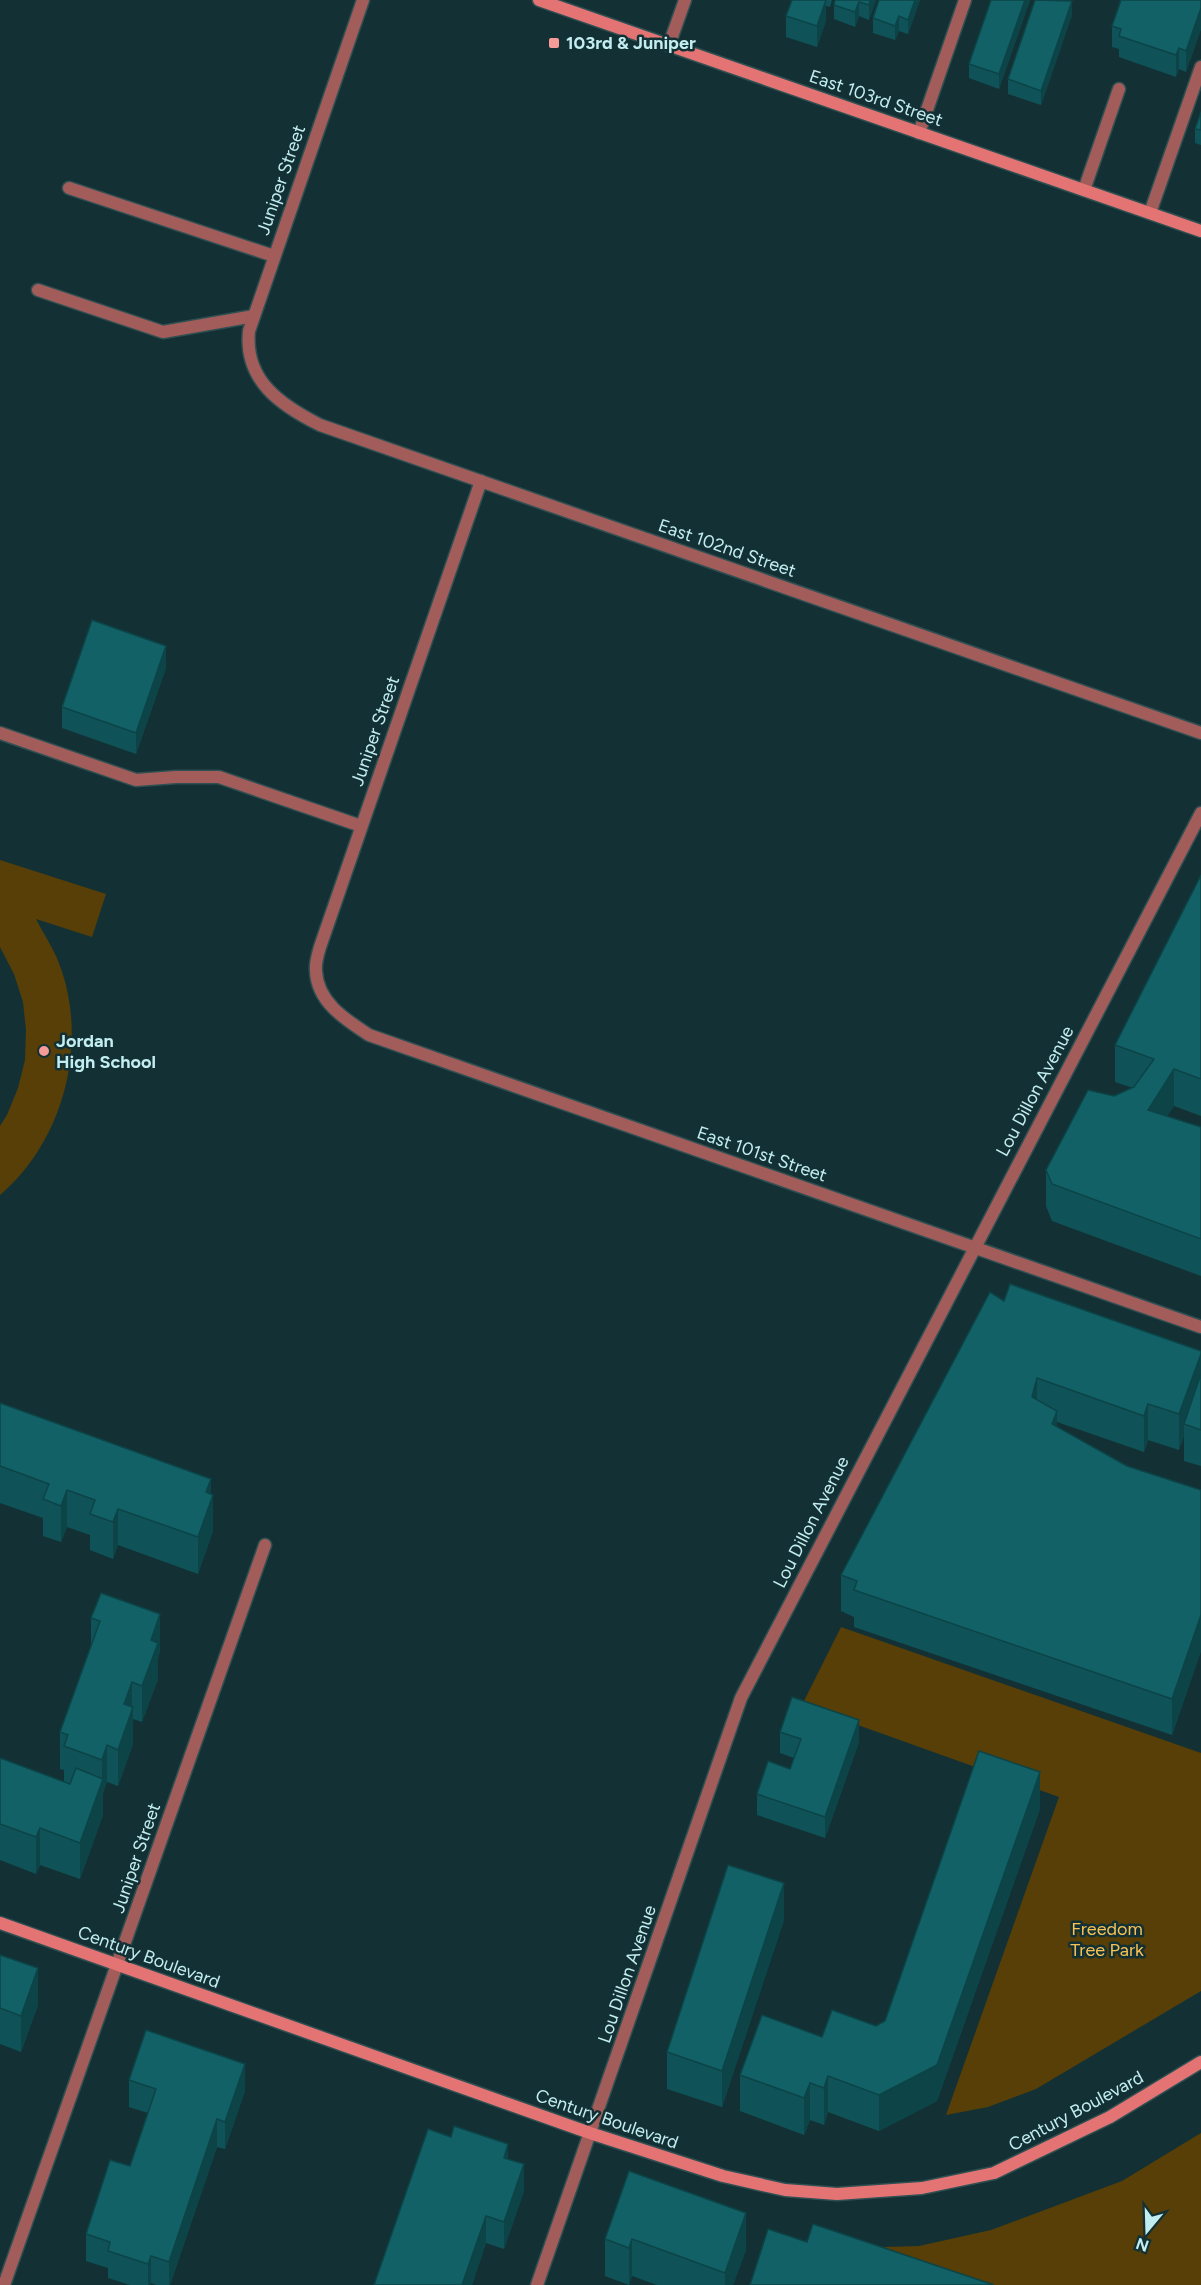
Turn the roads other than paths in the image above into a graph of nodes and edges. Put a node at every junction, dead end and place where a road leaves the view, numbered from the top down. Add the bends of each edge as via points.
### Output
1 (363, 0) edge
2 (539, 0) edge
3 (685, 0) edge
4 (965, 0) edge
5 (669, 45) junction
6 (1201, 67) edge
7 (1119, 88) dead end
8 (919, 133) junction
9 (69, 188) dead end
10 (1084, 190) junction
11 (1150, 213) junction
12 (1201, 231) edge
13 (274, 256) junction
14 (38, 290) dead end
15 (254, 316) junction
16 (257, 373) joint
17 (481, 481) junction
18 (0, 733) edge
19 (1201, 733) edge
20 (1201, 813) edge
21 (361, 826) junction
22 (322, 994) joint
23 (974, 1247) junction
24 (1201, 1327) edge
25 (265, 1545) dead end
26 (0, 1923) edge
27 (117, 1965) junction
28 (1201, 2062) edge
29 (590, 2133) junction
30 (4, 2285) edge
31 (537, 2285) edge

1 - 13 street, Juniper Street
2 - 5 main road, East 103rd Street
3 - 5 street
4 - 8 street
5 - 8 main road, East 103rd Street
6 - 11 street
7 - 10 street
8 - 10 main road, East 103rd Street
9 - 13 street
10 - 11 main road, East 103rd Street
11 - 12 main road, East 103rd Street
13 - 15 street, Juniper Street
14 - 15 street via 163,332
15 - 16 street, Juniper Street via 247,345
16 - 17 street, East 102nd Street via 282,404 320,425
17 - 19 street, East 102nd Street
17 - 21 street, Juniper Street
18 - 21 street via 136,780 219,777
20 - 23 street, Lou Dillon Avenue
21 - 22 street, Juniper Street via 320,947 316,970
22 - 23 street, East 101st Street via 342,1017 369,1035
23 - 24 street, East 101st Street
23 - 29 street, Lou Dillon Avenue via 741,1698
25 - 27 street, Juniper Street
26 - 27 main road, Century Boulevard
27 - 29 main road, Century Boulevard
27 - 30 street, Juniper Street
28 - 29 main road, Century Boulevard via 1110,2117 994,2173 922,2188 837,2194 785,2190 723,2176
29 - 31 street, Lou Dillon Avenue

